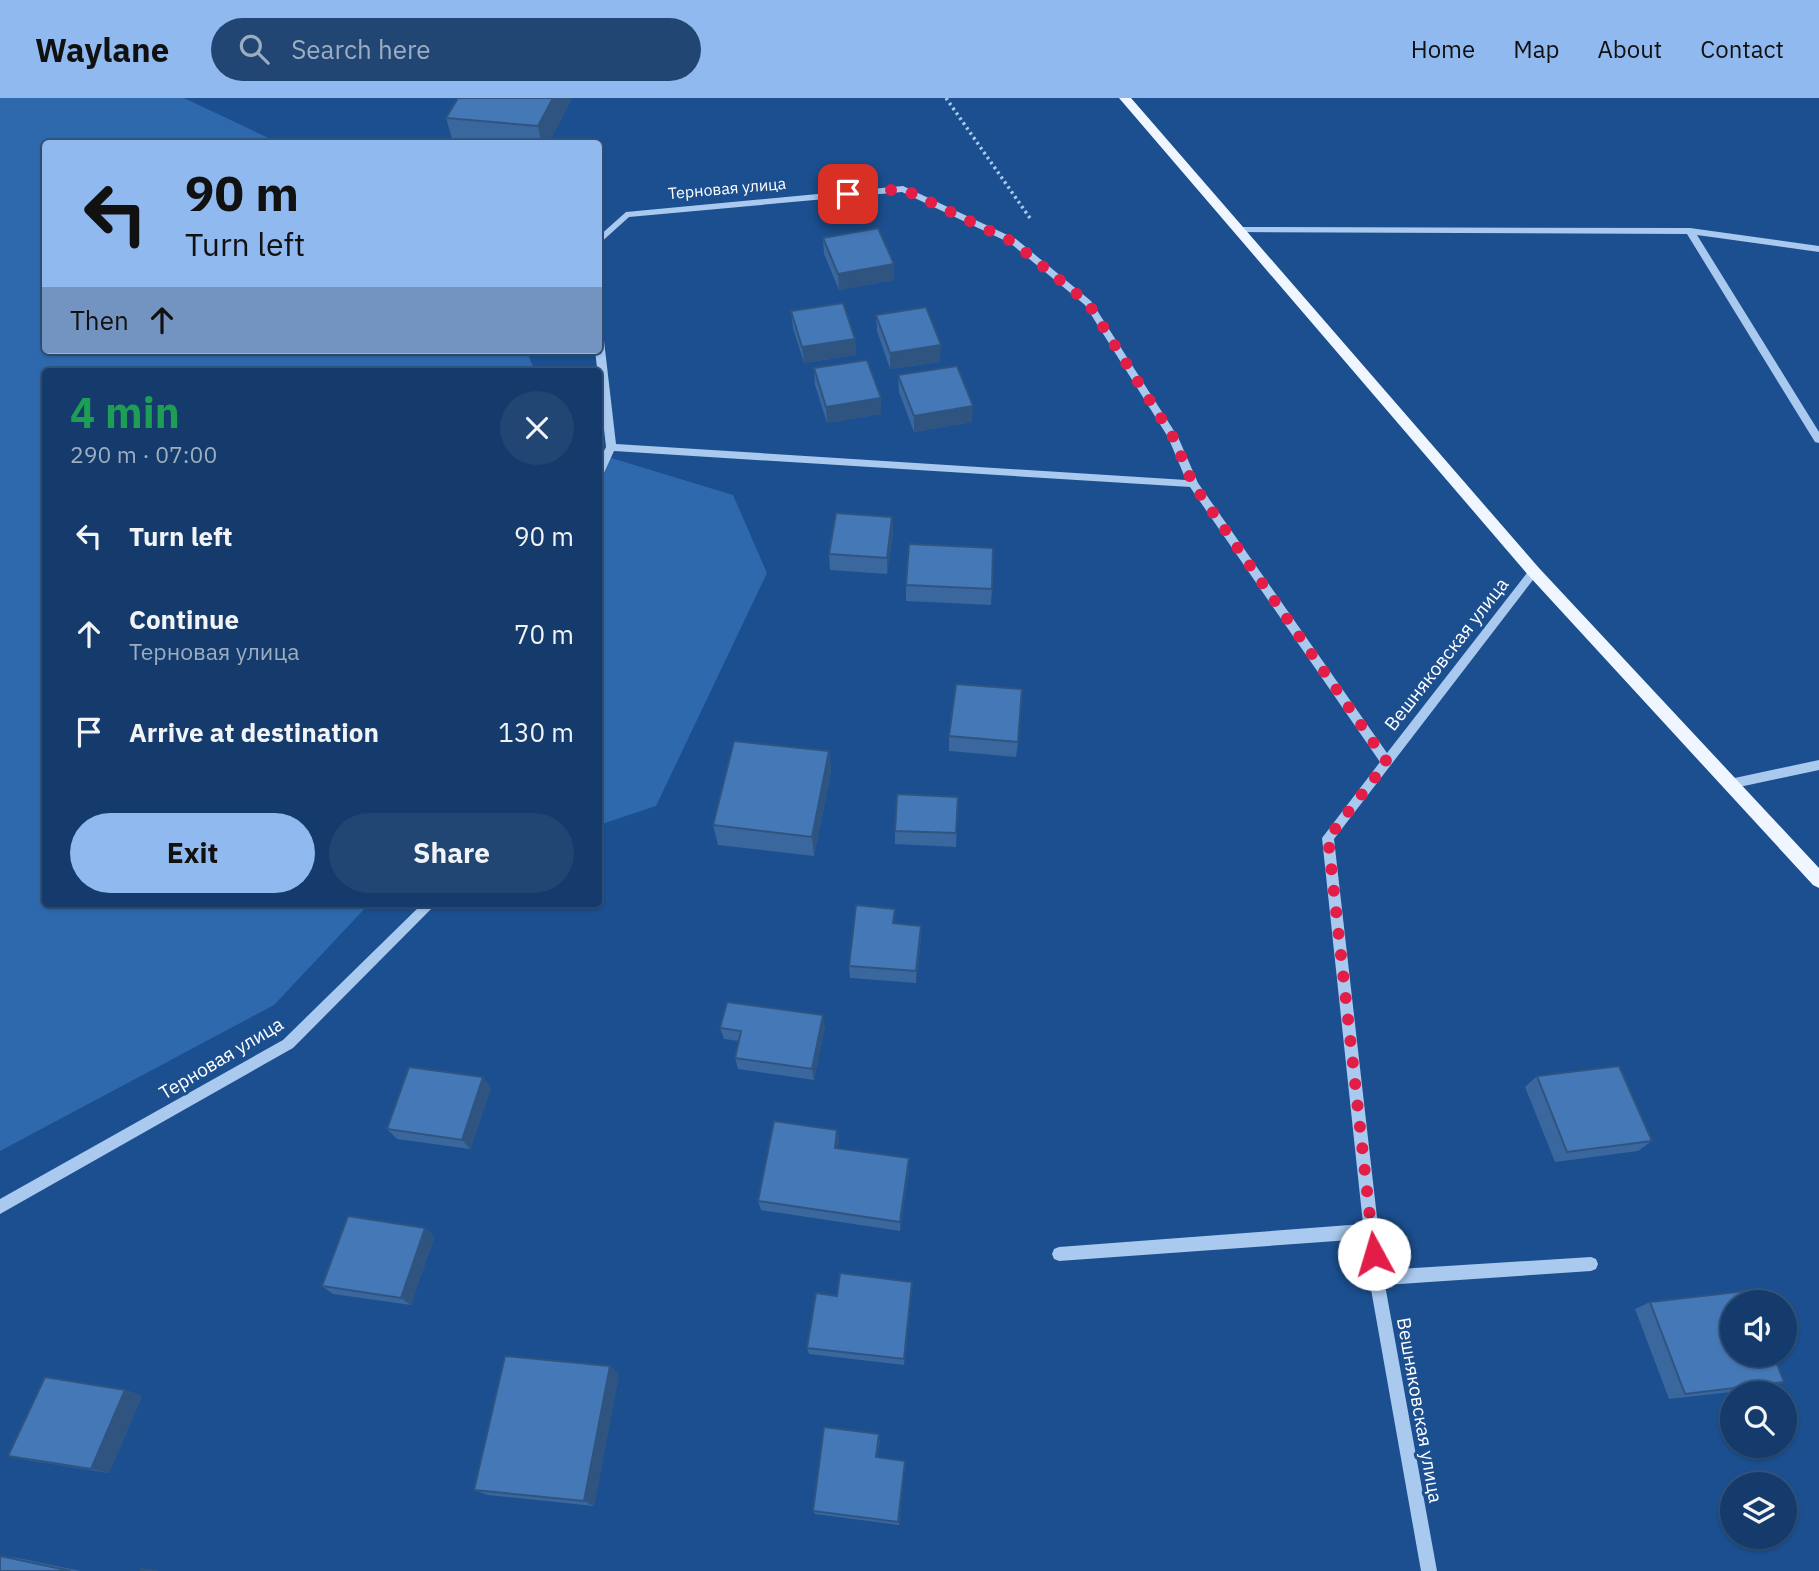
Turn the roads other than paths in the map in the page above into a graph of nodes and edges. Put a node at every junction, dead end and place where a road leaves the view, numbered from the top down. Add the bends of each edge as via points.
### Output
1 (1125, 98) edge
2 (1239, 230) junction
3 (1690, 231) junction
4 (602, 238) edge
5 (1819, 249) edge
6 (600, 354) edge
7 (1819, 440) edge
8 (611, 447) junction
9 (602, 466) edge
10 (1193, 484) junction
11 (1534, 572) junction
12 (1387, 762) junction
13 (1819, 765) edge
14 (1730, 784) junction
15 (1819, 880) edge
16 (427, 907) edge
17 (0, 1207) edge
18 (1371, 1231) junction
19 (1059, 1254) dead end
20 (1591, 1264) dead end
21 (1376, 1278) junction
22 (1429, 1571) edge

1 - 2 main road
2 - 3 lane
2 - 11 main road
3 - 5 street
3 - 7 lane
4 - 10 street, Терновая улица via 626,215 903,189 1013,242 1088,303 1173,437
6 - 8 street
8 - 9 street
8 - 10 street
10 - 12 street, Терновая улица
11 - 12 street, Вешняковская улица
11 - 14 main road
12 - 18 street, Вешняковская улица via 1328,838
13 - 14 street
14 - 15 main road
16 - 17 street, Терновая улица via 288,1044
18 - 19 street
18 - 21 street, Вешняковская улица
20 - 21 street
21 - 22 street, Вешняковская улица

